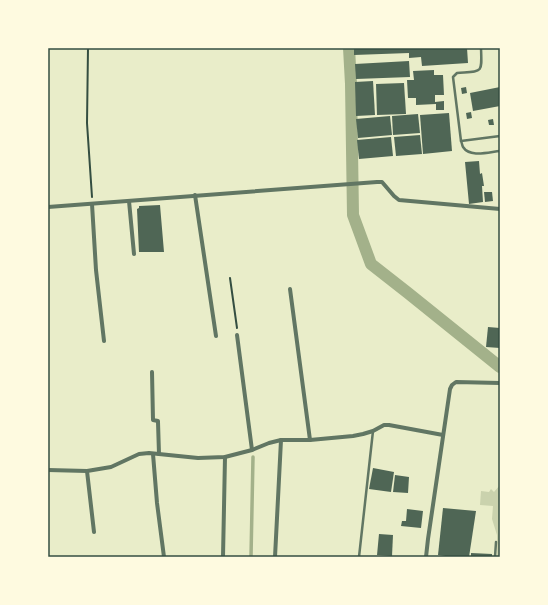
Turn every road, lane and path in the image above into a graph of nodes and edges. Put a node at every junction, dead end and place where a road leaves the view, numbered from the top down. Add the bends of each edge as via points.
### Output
1 (88, 48) edge
2 (481, 48) edge
3 (500, 136) edge
4 (461, 141) junction
5 (500, 150) edge
6 (195, 195) junction
7 (129, 201) junction
8 (92, 204) junction
9 (48, 207) edge
10 (500, 209) edge
11 (134, 254) dead end
12 (230, 278) dead end
13 (290, 290) dead end
14 (237, 335) joint
15 (216, 336) dead end
16 (104, 341) dead end
17 (152, 372) dead end
18 (500, 383) edge
19 (373, 431) junction
20 (443, 435) junction
21 (281, 440) junction
22 (310, 440) junction
23 (252, 450) junction
24 (153, 454) junction
25 (159, 454) junction
26 (225, 457) junction
27 (48, 470) edge
28 (87, 471) junction
29 (94, 532) dead end
30 (496, 542) dead end
31 (164, 557) edge
32 (222, 557) edge
33 (275, 557) edge
34 (359, 557) edge
35 (426, 557) edge
36 (495, 557) edge

1 - 8 path via 87,123
2 - 4 lane via 482,67 475,72 457,73 453,78
3 - 4 lane
4 - 5 lane via 464,148 470,152
6 - 7 street
6 - 10 street via 382,182 399,200
6 - 15 street
7 - 8 street
7 - 11 street
8 - 9 street
8 - 16 street
12 - 14 path
13 - 22 street
14 - 23 street
17 - 25 street via 153,420 158,421
18 - 20 street via 456,382 452,385
19 - 20 street via 389,425
19 - 22 street
19 - 34 lane
20 - 35 street
21 - 22 street
21 - 23 street
21 - 33 street
23 - 26 street
24 - 25 street
24 - 28 street via 139,454 112,466
24 - 31 street
25 - 26 street via 198,458
26 - 32 street
27 - 28 street
28 - 29 street
30 - 36 lane

